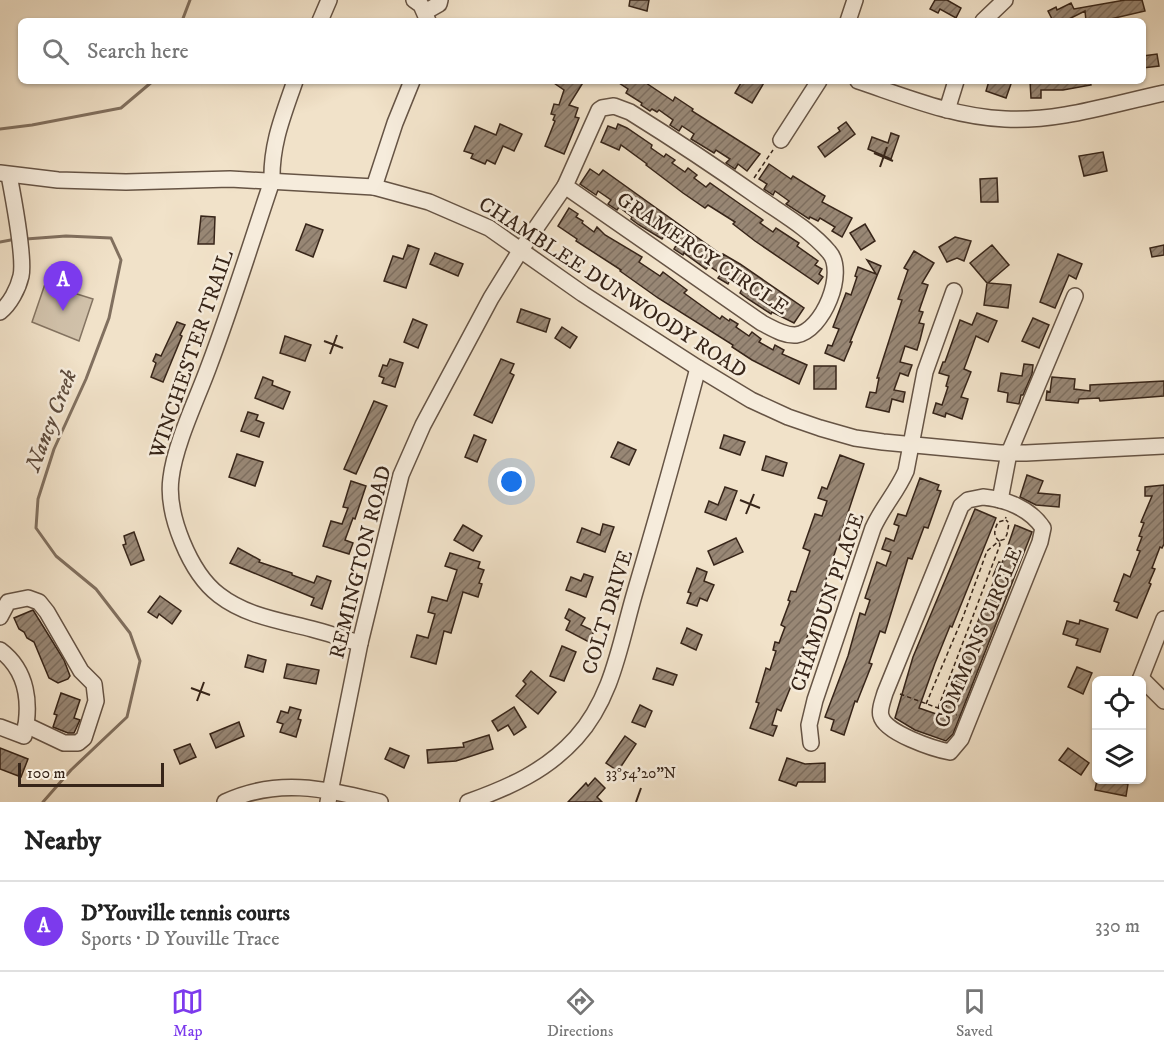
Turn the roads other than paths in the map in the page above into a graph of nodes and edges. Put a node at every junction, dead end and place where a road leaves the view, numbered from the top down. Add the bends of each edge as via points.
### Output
1 (329, 0) edge
2 (414, 0) edge
3 (440, 0) edge
4 (855, 0) edge
5 (1005, 0) edge
6 (427, 17) edge
7 (321, 18) edge
8 (849, 18) edge
9 (986, 18) edge
10 (295, 84) edge
11 (410, 84) edge
12 (817, 84) edge
13 (867, 84) edge
14 (955, 84) edge
15 (1164, 93) edge
16 (947, 110) junction
17 (781, 140) dead end
18 (5, 174) edge
19 (272, 182) junction
20 (565, 186) junction
21 (374, 187) junction
22 (520, 250) junction
23 (954, 291) dead end
24 (1075, 296) dead end
25 (0, 312) edge
26 (698, 368) junction
27 (912, 446) junction
28 (1164, 446) edge
29 (1009, 453) junction
30 (1003, 507) junction
31 (0, 617) edge
32 (1164, 619) edge
33 (360, 643) junction
34 (0, 650) edge
35 (1142, 676) edge
36 (1146, 684) edge
37 (1164, 701) edge
38 (26, 725) junction
39 (0, 727) edge
40 (811, 743) dead end
41 (329, 796) edge
42 (225, 802) edge
43 (380, 802) edge
44 (468, 802) edge

1 - 7 street
2 - 6 street
3 - 6 street
4 - 8 street
5 - 9 street
10 - 19 street, WINCHESTER TRAIL via 276,133
11 - 21 street
12 - 17 street
13 - 16 street
14 - 16 street
15 - 16 street via 1034,119
18 - 19 street, CHAMBLEE DUNWOODY ROAD via 58,180
18 - 25 street via 15,212 22,274 6,308
19 - 21 street, CHAMBLEE DUNWOODY ROAD
19 - 33 street, WINCHESTER TRAIL via 177,453 170,478 173,505 179,536 189,558 219,595 269,620
20 - 20 street, GRAMERCY CIRCLE via 605,103 630,112 804,228 838,260 828,305 805,336 775,330
20 - 22 street, GRAMERCY CIRCLE
21 - 22 street, CHAMBLEE DUNWOODY ROAD via 462,215
22 - 26 street, CHAMBLEE DUNWOODY ROAD
22 - 33 street, REMINGTON ROAD via 423,425 401,475
23 - 27 street, CHAMDUN PLACE via 925,372
24 - 29 street
26 - 27 street, CHAMBLEE DUNWOODY ROAD via 788,417 855,438
26 - 44 street, COLT DRIVE via 622,644 602,700 577,736 541,770
27 - 29 street, CHAMBLEE DUNWOODY ROAD
27 - 40 street, CHAMDUN PLACE via 900,485 882,509 858,570 811,717
28 - 29 street, CHAMBLEE DUNWOODY ROAD
29 - 30 street
30 - 30 street, COMMONS CIRCLE via 975,498 961,506 885,693 880,714 884,723 937,750 950,752 961,739 1043,528 1013,504
31 - 38 street via 8,602 28,598 39,602 81,671 94,684 96,701 84,738 78,743 64,743
32 - 35 street
33 - 41 street, REMINGTON ROAD
34 - 38 street via 12,659 25,686
36 - 37 street
38 - 39 street via 24,736
41 - 42 street via 295,786 271,787
41 - 43 street

